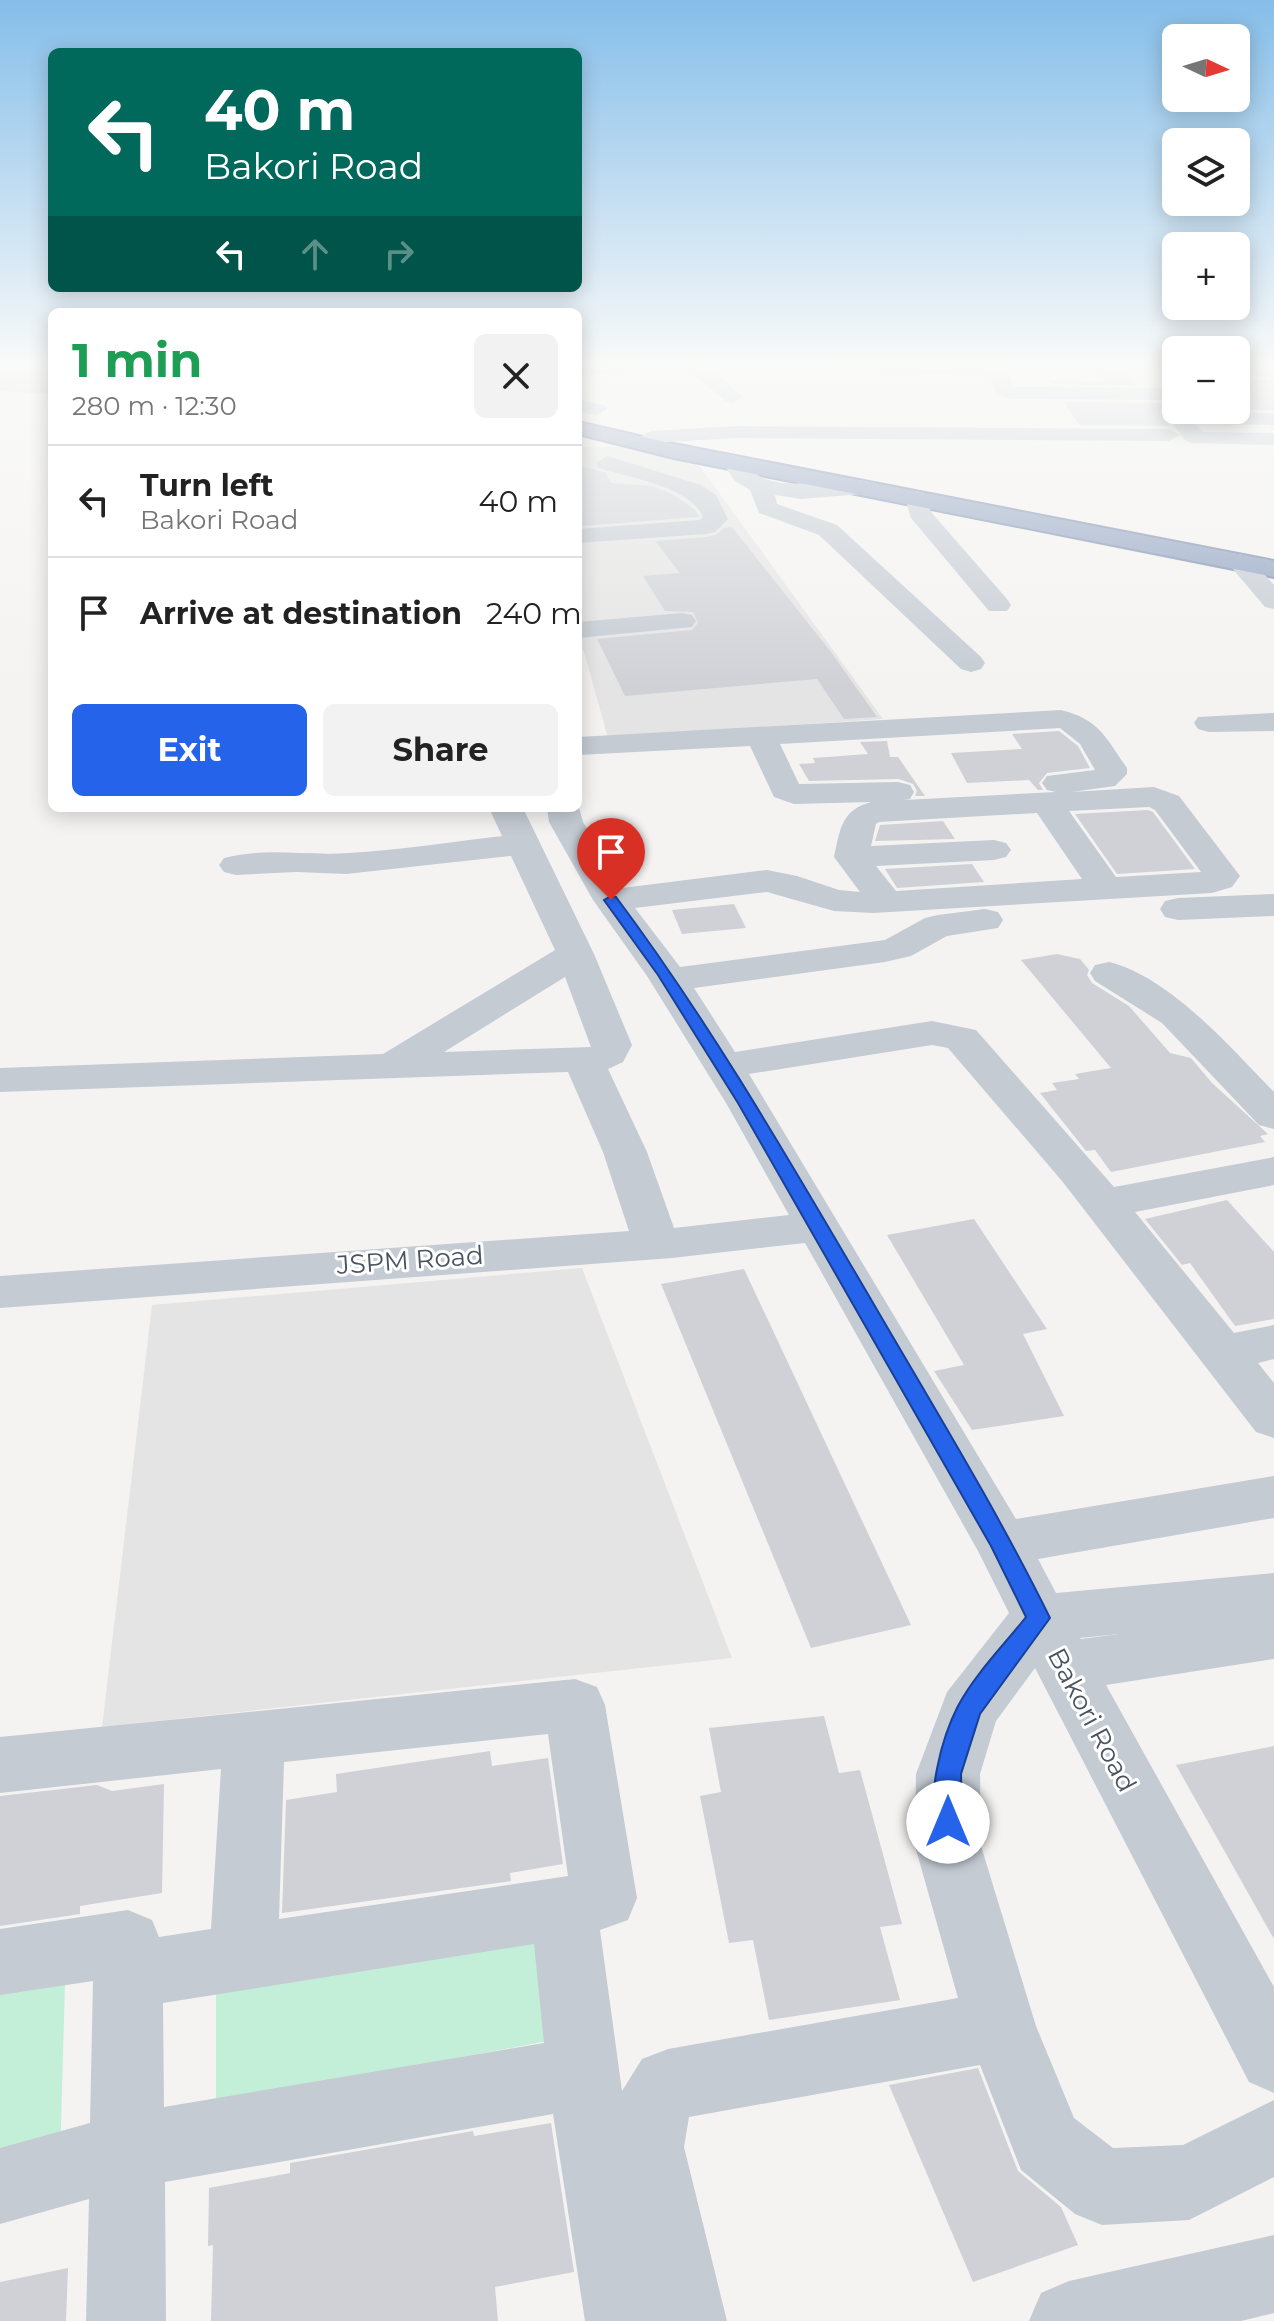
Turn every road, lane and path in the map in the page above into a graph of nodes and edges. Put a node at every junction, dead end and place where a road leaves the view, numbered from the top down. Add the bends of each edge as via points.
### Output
1 (636, 472) edge
2 (740, 472) edge
3 (786, 472) edge
4 (828, 472) edge
5 (760, 486) junction
6 (862, 487) junction
7 (917, 498) junction
8 (582, 536) edge
9 (1274, 561) edge
10 (1240, 562) junction
11 (1274, 569) edge
12 (1274, 601) edge
13 (998, 605) dead end
14 (682, 621) dead end
15 (582, 630) edge
16 (971, 663) dead end
17 (1274, 722) edge
18 (1209, 723) dead end
19 (761, 735) junction
20 (582, 746) edge
21 (1046, 802) junction
22 (969, 806) junction
23 (508, 812) edge
24 (573, 828) edge
25 (525, 850) junction
26 (994, 850) junction
27 (851, 857) junction
28 (236, 865) dead end
29 (1106, 888) junction
30 (1019, 894) junction
31 (611, 900) junction
32 (886, 902) junction
33 (1274, 905) edge
34 (575, 954) junction
35 (1109, 973) dead end
36 (669, 980) junction
37 (584, 1061) junction
38 (722, 1066) junction
39 (391, 1068) junction
40 (0, 1080) edge
41 (1274, 1116) edge
42 (1274, 1171) edge
43 (1104, 1203) junction
44 (819, 1227) junction
45 (657, 1244) junction
46 (0, 1292) edge
47 (1274, 1342) edge
48 (1223, 1353) junction
49 (1274, 1419) edge
50 (1274, 1497) edge
51 (1002, 1543) junction
52 (1274, 1596) edge
53 (1274, 1635) edge
54 (1051, 1643) junction
55 (254, 1738) junction
56 (0, 1765) edge
57 (564, 1908) junction
58 (244, 1957) junction
59 (0, 1962) edge
60 (126, 1975) junction
61 (1001, 2026) junction
62 (1274, 2057) edge
63 (583, 2073) junction
64 (1274, 2137) edge
65 (126, 2151) junction
66 (0, 2186) edge
67 (1274, 2274) edge
68 (1078, 2320) edge
69 (126, 2321) edge
70 (625, 2321) edge
71 (687, 2321) edge

1 - 8 street via 702,494 716,519 706,527
2 - 5 street
3 - 6 highway
4 - 9 highway
5 - 6 street via 801,492
5 - 16 street via 767,508 828,530
6 - 7 highway
7 - 10 highway
7 - 13 street via 919,513
10 - 11 highway
10 - 12 street
14 - 15 street
17 - 18 street
19 - 19 street via 1061,719 1082,727 1111,774 1092,782 806,795 785,790
19 - 20 street
21 - 22 street
21 - 29 street
21 - 29 street via 1162,798 1222,876 1212,882
22 - 26 street
22 - 27 street via 864,815
23 - 25 street
24 - 25 street
24 - 31 street, Bakori Road
25 - 28 street via 346,864
25 - 34 street
26 - 27 street
26 - 30 street
27 - 32 street
29 - 30 street
30 - 32 street
31 - 32 street via 767,881 852,903
31 - 36 street, Bakori Road
33 - 36 street via 955,922 885,951
34 - 37 street via 612,1045 600,1059
34 - 39 street
35 - 41 street via 1176,1015
36 - 38 street, Bakori Road
37 - 39 street
37 - 45 street via 625,1152
38 - 43 street via 932,1033 962,1039
38 - 44 street, Bakori Road
39 - 40 street
42 - 43 street
43 - 48 street
44 - 45 street, JSPM Road
44 - 51 street, Bakori Road
45 - 46 street, JSPM Road
47 - 48 street
48 - 49 street
50 - 51 street
51 - 54 street, Bakori Road
52 - 54 street
53 - 54 street
54 - 61 street via 969,1710 948,1774 948,1846
54 - 62 street, Bakori Road
55 - 56 street
55 - 57 street via 575,1705 604,1898
55 - 58 street
57 - 58 street
57 - 63 street
58 - 60 street
59 - 60 street via 128,1943
60 - 65 street
61 - 64 street via 1047,2144 1102,2187 1189,2182
61 - 71 street via 668,2085 651,2111 647,2147
63 - 65 street
63 - 70 street
65 - 66 street
65 - 69 street
67 - 68 street

